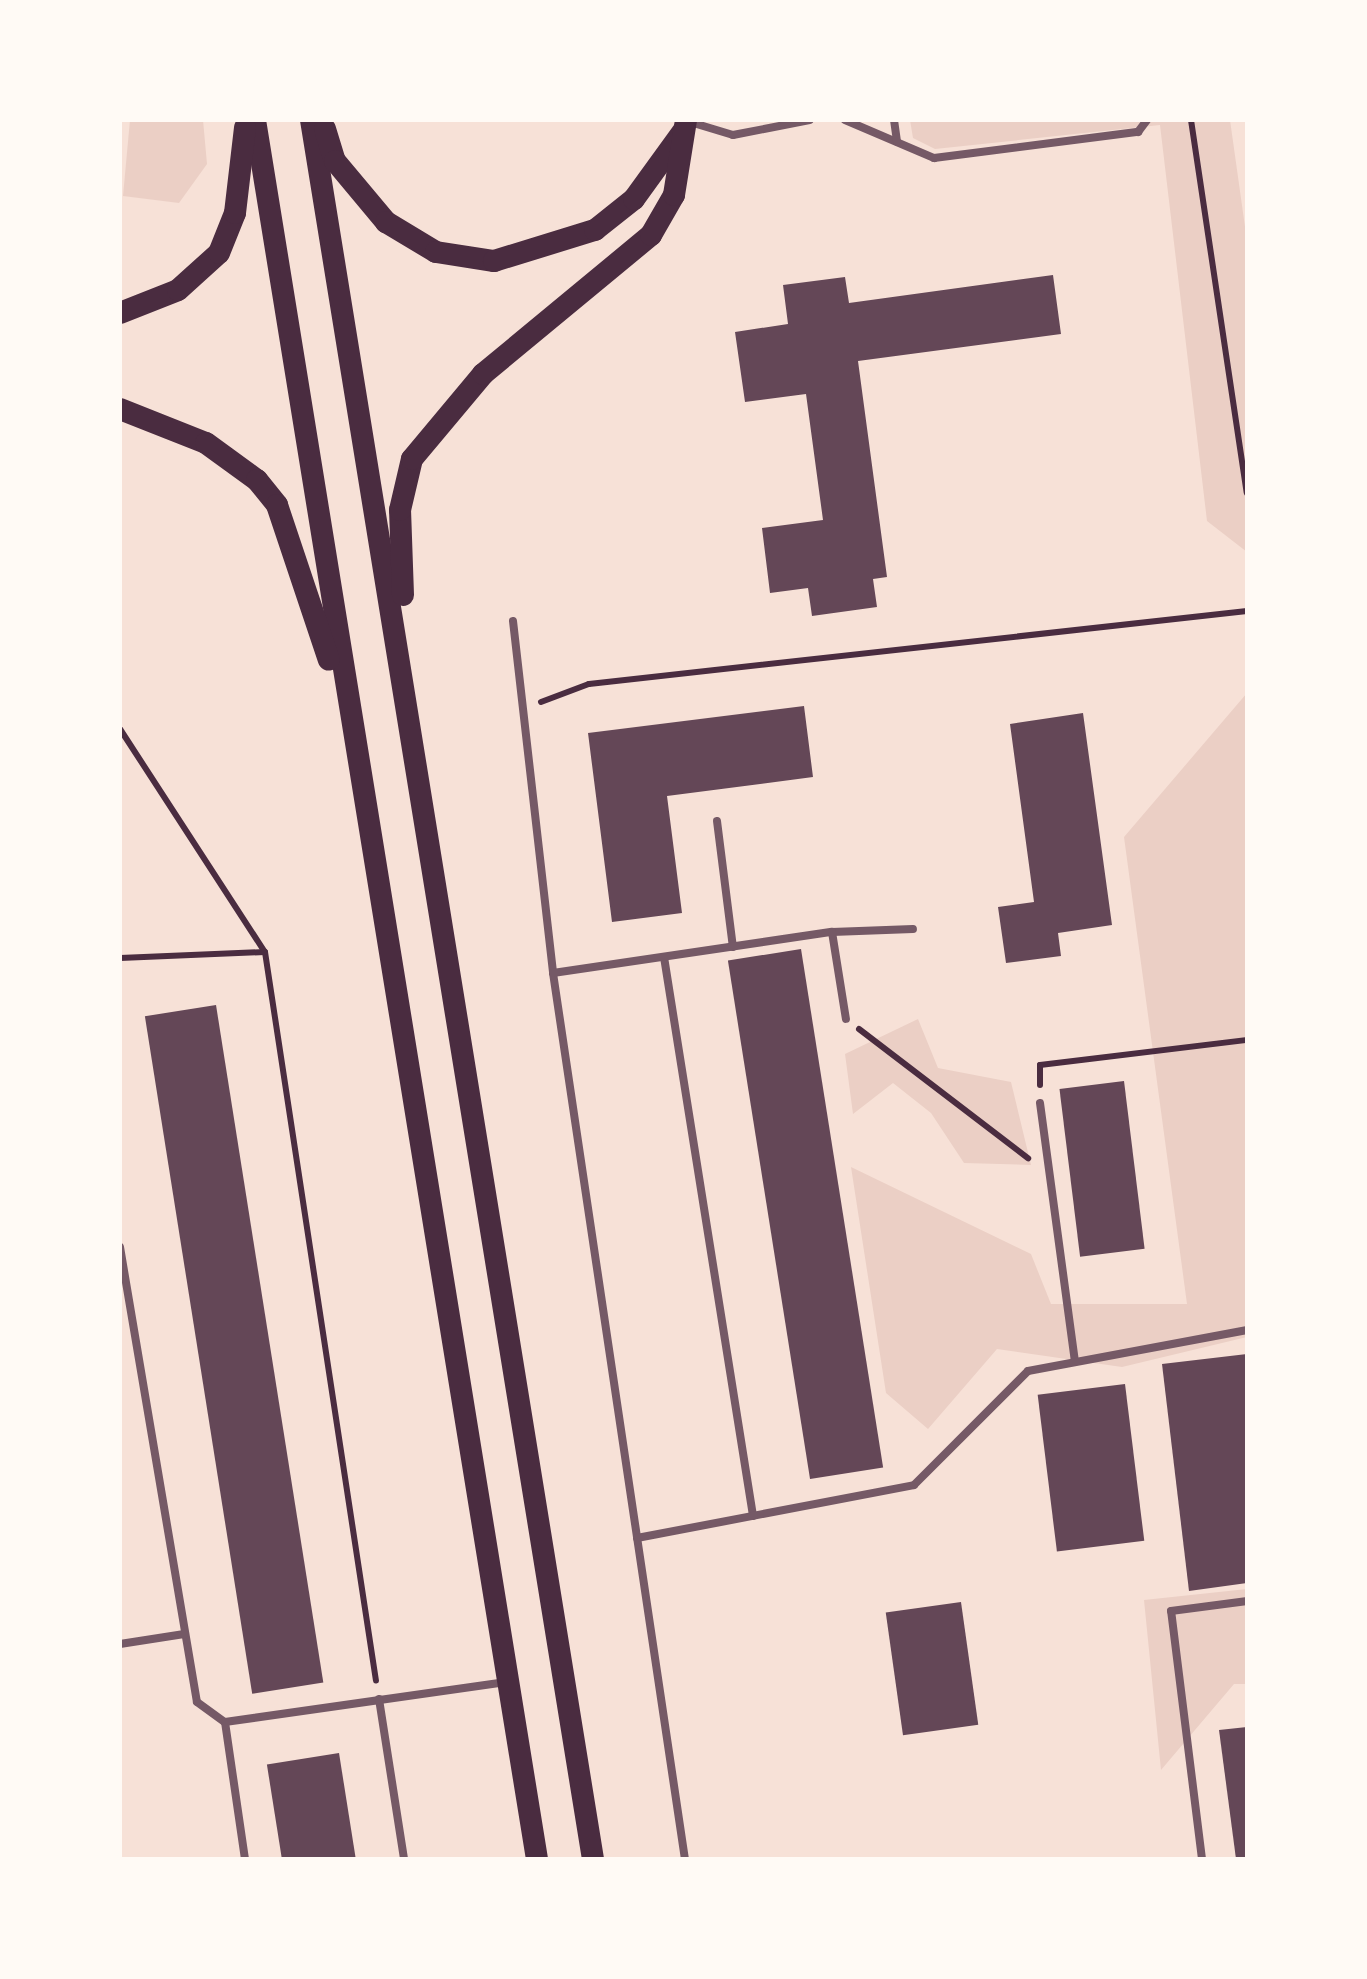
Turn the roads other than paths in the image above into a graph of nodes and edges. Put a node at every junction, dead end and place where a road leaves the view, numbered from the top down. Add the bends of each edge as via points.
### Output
1 (244, 120) edge
2 (255, 120) edge
3 (311, 120) edge
4 (322, 120) edge
5 (810, 120) edge
6 (845, 120) edge
7 (894, 120) edge
8 (1147, 120) edge
9 (686, 124) edge
10 (896, 142) junction
11 (120, 314) edge
12 (120, 409) edge
13 (513, 621) dead end
14 (413, 733) junction
15 (354, 744) junction
16 (718, 821) dead end
17 (914, 928) dead end
18 (832, 932) junction
19 (732, 947) junction
20 (664, 956) junction
21 (553, 973) junction
22 (846, 1019) road end
23 (1040, 1103) road end
24 (120, 1247) edge
25 (1247, 1330) edge
26 (1075, 1362) junction
27 (752, 1516) junction
28 (637, 1538) junction
29 (1247, 1601) edge
30 (184, 1634) junction
31 (120, 1644) edge
32 (508, 1682) junction
33 (379, 1700) junction
34 (226, 1722) junction
35 (245, 1859) edge
36 (404, 1859) edge
37 (537, 1859) edge
38 (593, 1859) edge
39 (686, 1859) edge
40 (1202, 1859) edge

1 - 11 main road via 235,213 219,253 178,290
2 - 15 main road
3 - 14 main road
4 - 9 main road via 335,162 386,222 436,252 494,261 594,230 634,199
5 - 9 lane via 733,135
6 - 10 lane
7 - 10 lane
8 - 10 lane via 1138,132 934,158
9 - 14 main road via 674,195 651,235 483,374 412,459 400,510
12 - 15 main road via 234,460 277,504
13 - 21 lane via 516,711
14 - 38 main road
15 - 32 main road
16 - 19 lane
17 - 18 lane
18 - 19 lane
18 - 22 lane
19 - 20 lane
20 - 21 lane
20 - 27 lane
21 - 28 lane
23 - 26 lane
24 - 30 lane
25 - 26 lane
26 - 27 lane via 1028,1371 914,1486
27 - 28 lane
28 - 39 lane
29 - 40 lane via 1172,1611
30 - 31 lane
30 - 34 lane via 197,1702
32 - 33 lane
32 - 37 main road
33 - 34 lane
33 - 36 lane
34 - 35 lane

